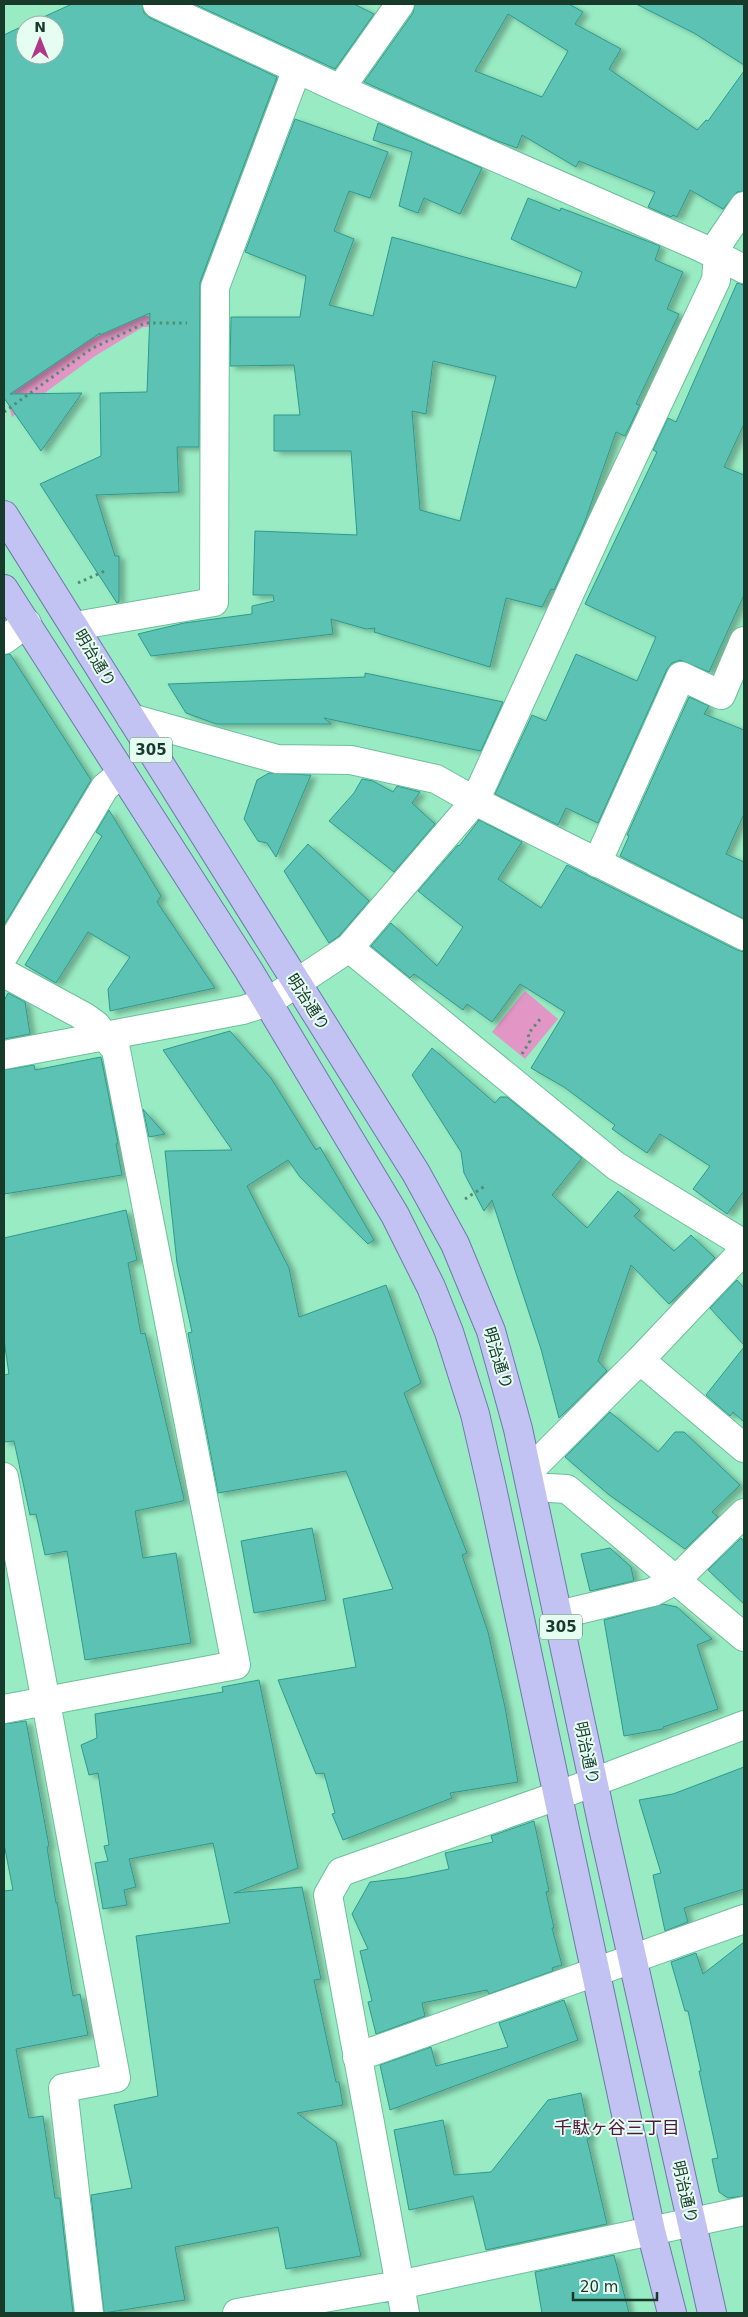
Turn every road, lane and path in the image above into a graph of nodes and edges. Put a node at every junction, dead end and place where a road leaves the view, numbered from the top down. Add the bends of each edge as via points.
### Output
1 (157, 4) edge
2 (400, 4) edge
3 (297, 69) junction
4 (340, 89) junction
5 (744, 206) edge
6 (719, 257) junction
7 (744, 269) edge
8 (215, 323) junction
9 (4, 412) edge
10 (4, 515) edge
11 (107, 570) dead end
12 (72, 586) dead end
13 (4, 589) edge
14 (27, 623) junction
15 (75, 626) junction
16 (4, 640) edge
17 (744, 641) edge
18 (131, 718) junction
19 (122, 773) junction
20 (475, 801) junction
21 (597, 863) junction
22 (744, 936) edge
23 (349, 948) junction
24 (4, 955) edge
25 (4, 973) edge
26 (297, 985) junction
27 (268, 1002) junction
28 (541, 1018) dead end
29 (104, 1036) junction
30 (4, 1055) edge
31 (504, 1075) junction
32 (485, 1186) dead end
33 (465, 1198) dead end
34 (744, 1244) edge
35 (744, 1250) edge
36 (640, 1360) junction
37 (744, 1448) edge
38 (4, 1477) edge
39 (529, 1480) junction
40 (744, 1513) edge
41 (676, 1580) junction
42 (558, 1615) junction
43 (744, 1637) edge
44 (45, 1700) junction
45 (4, 1709) edge
46 (744, 1725) edge
47 (594, 1782) junction
48 (557, 1796) junction
49 (744, 1919) edge
50 (633, 1959) junction
51 (596, 1970) junction
52 (358, 2057) junction
53 (744, 2211) edge
54 (692, 2223) junction
55 (651, 2231) junction
56 (399, 2285) junction
57 (90, 2313) edge
58 (237, 2313) edge
59 (405, 2313) edge
60 (672, 2313) edge
61 (712, 2313) edge

1 - 3 street
2 - 4 street
3 - 4 street
3 - 8 street via 215,287
4 - 6 street
5 - 6 street via 720,243
6 - 7 street
6 - 20 street via 716,280
8 - 9 path via 145,323 91,349
8 - 15 street via 214,602
10 - 15 main road, 明治通り / 305
11 - 12 path
13 - 14 main road, 明治通り / 305
14 - 16 street
14 - 19 main road, 明治通り / 305
15 - 18 main road, 明治通り / 305
17 - 21 street via 721,695 681,676
18 - 20 street via 277,759 351,760 436,780
18 - 26 main road, 明治通り / 305
19 - 24 street via 105,787
19 - 27 main road, 明治通り / 305
20 - 21 street
20 - 23 street
21 - 22 street
23 - 26 street
23 - 31 street
25 - 29 street via 85,1017
26 - 27 street
26 - 39 main road, 明治通り / 305 via 416,1173 455,1244 491,1331
27 - 29 street via 243,1010
27 - 48 main road, 明治通り / 305 via 395,1215 431,1287 449,1332 475,1414
28 - 31 path via 528,1034 528,1048
29 - 30 street
29 - 44 street via 116,1050 236,1665
31 - 34 street via 616,1166
32 - 33 path
35 - 36 street
36 - 37 street
36 - 39 street
38 - 44 street
39 - 41 street via 567,1489
39 - 42 main road, 明治通り / 305
40 - 41 street
41 - 42 street via 653,1592
41 - 43 street
42 - 47 main road, 明治通り / 305
44 - 45 street
44 - 57 street via 116,2078 63,2088
46 - 47 street
47 - 48 street
47 - 50 main road, 明治通り / 305
48 - 51 main road, 明治通り / 305
48 - 52 street via 341,1872 328,1894
49 - 50 street
50 - 51 street
50 - 54 main road, 明治通り / 305
51 - 52 street
51 - 55 main road, 明治通り / 305
52 - 56 street
53 - 54 street
54 - 55 street
54 - 61 main road, 明治通り / 305
55 - 56 street
55 - 60 main road, 明治通り / 305
56 - 58 street
56 - 59 street

